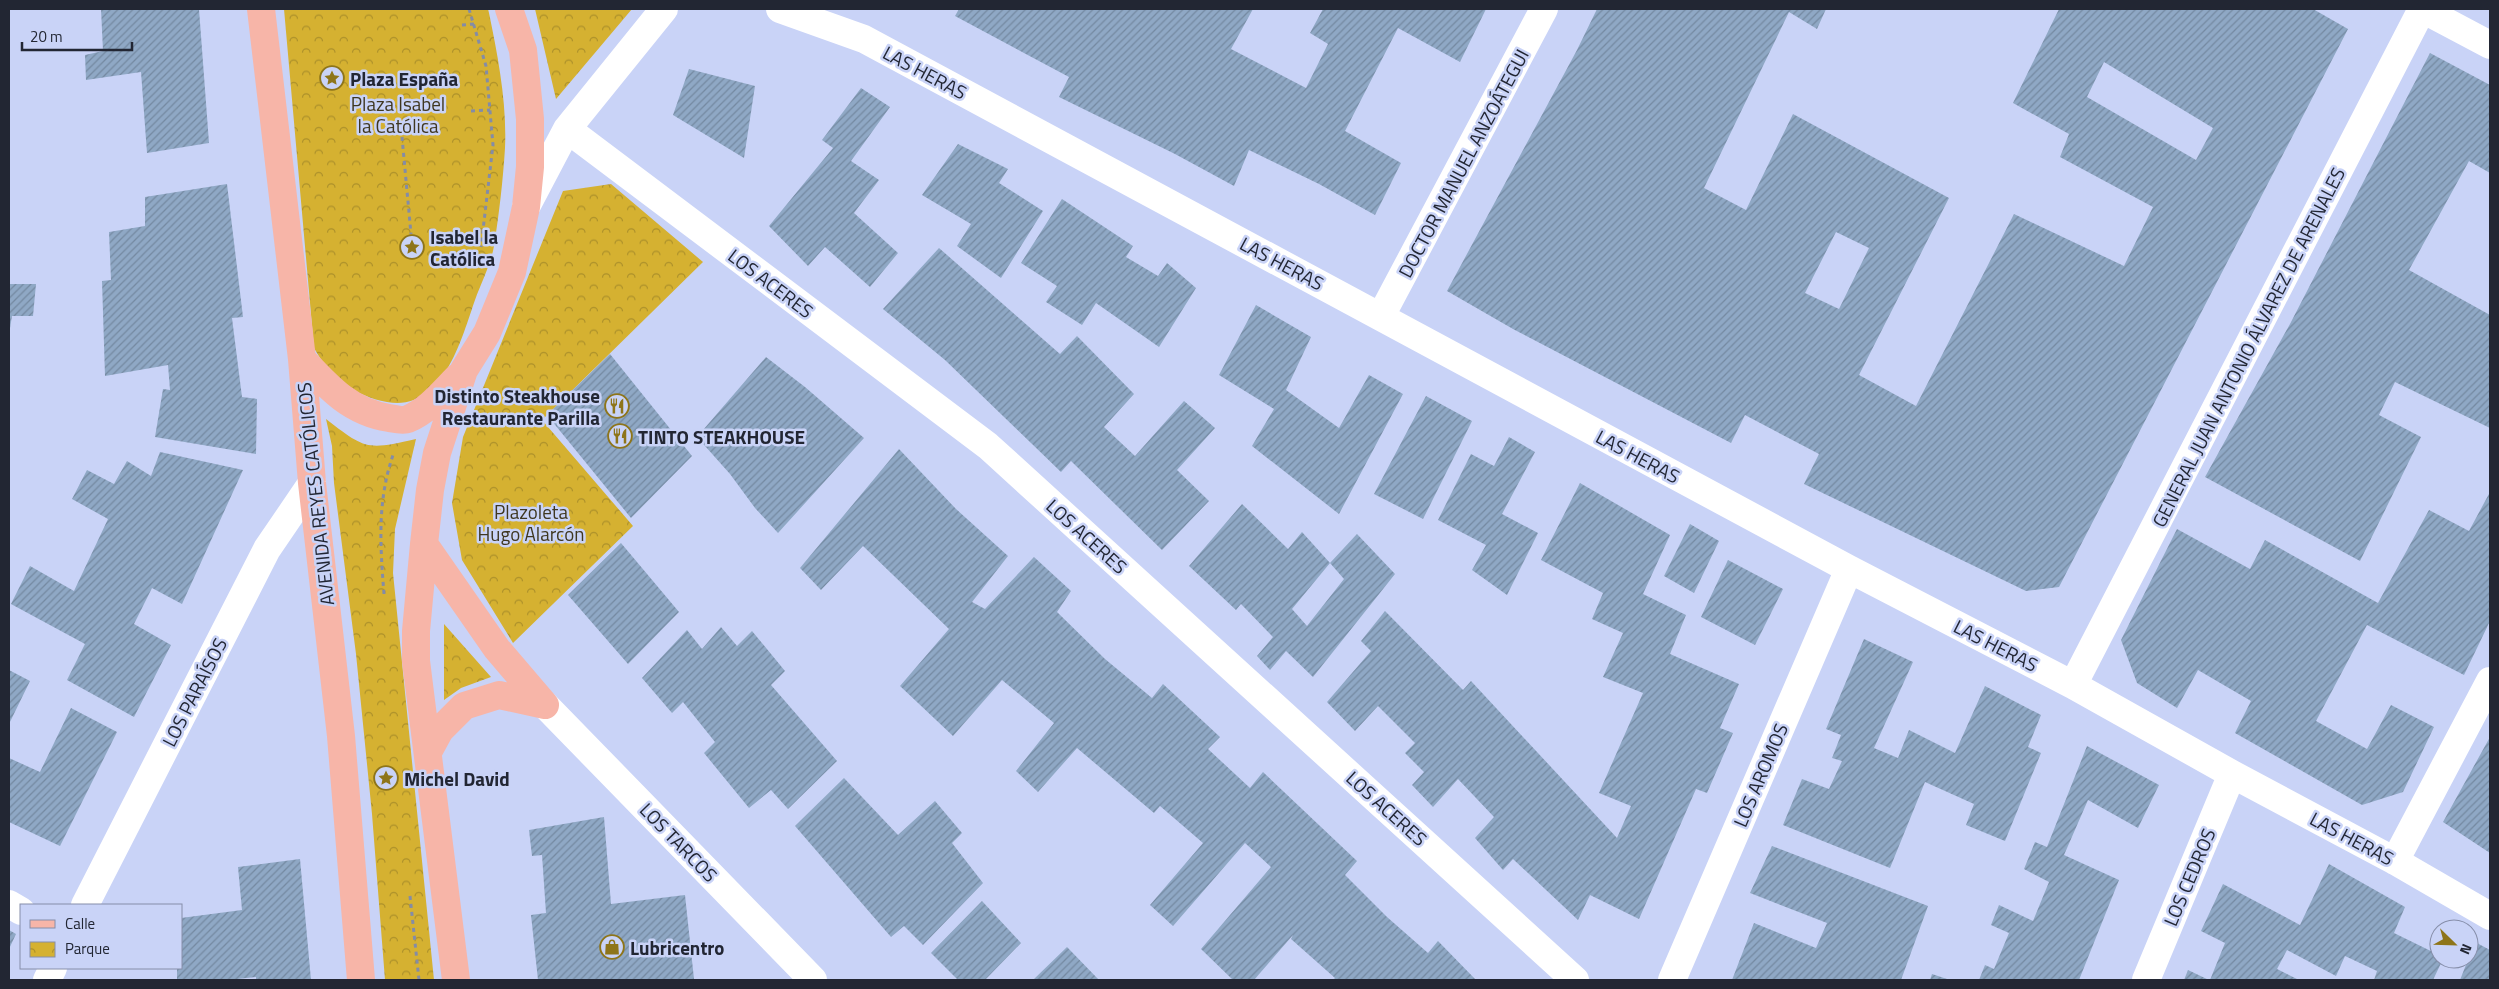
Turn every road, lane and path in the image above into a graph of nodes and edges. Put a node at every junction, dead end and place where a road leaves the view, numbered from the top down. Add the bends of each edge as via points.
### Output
1 (261, 9) edge
2 (509, 9) edge
3 (664, 9) edge
4 (780, 9) edge
5 (1544, 9) edge
6 (2422, 9) edge
7 (474, 24) dead end
8 (462, 25) dead end
9 (2490, 45) edge
10 (490, 110) dead end
11 (471, 111) dead end
12 (567, 129) junction
13 (402, 137) dead end
14 (526, 207) junction
15 (411, 234) dead end
16 (1381, 316) junction
17 (302, 359) junction
18 (464, 370) junction
19 (312, 483) junction
20 (424, 544) junction
21 (1849, 569) junction
22 (2490, 682) edge
23 (2073, 684) junction
24 (545, 705) junction
25 (428, 752) junction
26 (2232, 774) junction
27 (2395, 861) junction
28 (9, 904) edge
29 (86, 904) edge
30 (20, 910) edge
31 (2490, 916) edge
32 (361, 980) edge
33 (456, 980) edge
34 (813, 980) edge
35 (1575, 980) edge
36 (1672, 980) edge
37 (2146, 980) edge

1 - 17 main road, AVENIDA REYES CATÓLICOS
2 - 14 main road via 523,50 530,119
3 - 12 street
4 - 16 street, LAS HERAS via 864,39
5 - 16 street, DOCTOR MANUEL ANZOÁTEGUI
6 - 9 street
6 - 23 street, GENERAL JUAN ANTONIO ÁLVAREZ DE ARENALES
7 - 8 path
10 - 11 path
12 - 14 street
12 - 35 street, LOS ACERES via 988,446
13 - 15 path
14 - 18 main road via 512,272 487,333
16 - 21 street, LAS HERAS
17 - 18 main road via 334,393 356,409 380,417 406,420 427,409
17 - 19 main road, AVENIDA REYES CATÓLICOS
18 - 20 main road via 437,453
19 - 29 street, LOS PARAÍSOS via 267,549
19 - 32 main road, AVENIDA REYES CATÓLICOS via 341,736
20 - 24 main road via 497,649
20 - 25 main road via 416,661
21 - 23 street, LAS HERAS
21 - 36 street, LOS AROMOS
22 - 27 street
23 - 26 street, LAS HERAS
24 - 25 main road via 499,695 464,706 440,730
24 - 34 street, LOS TARCOS
25 - 33 main road
26 - 27 street, LAS HERAS
26 - 37 street, LOS CEDROS
27 - 31 street, LAS HERAS
28 - 30 street

